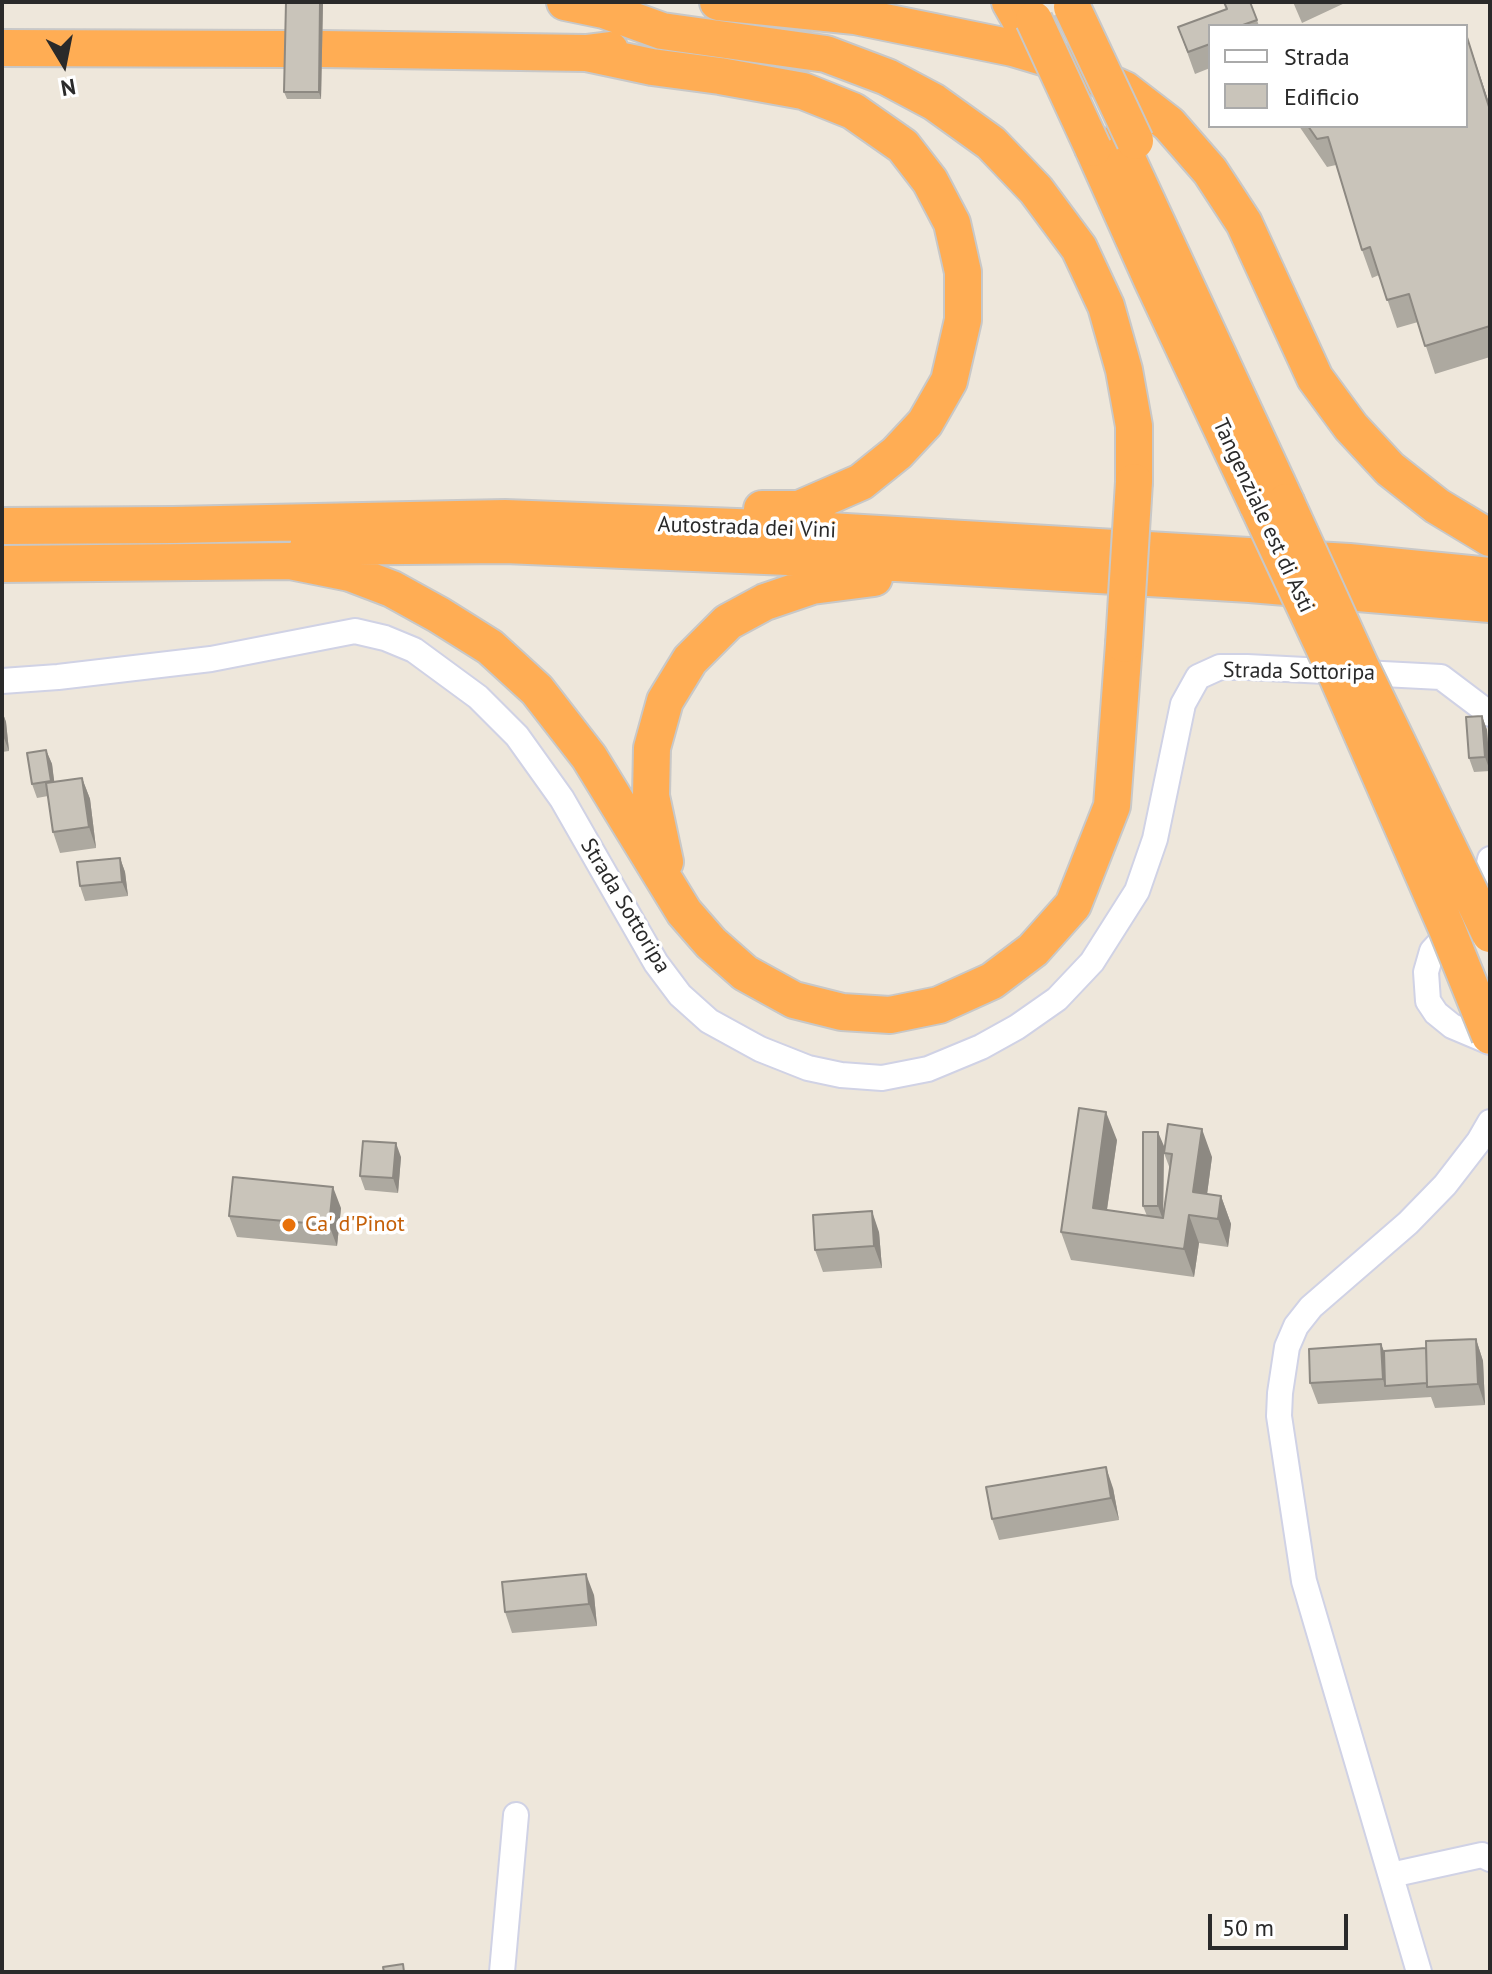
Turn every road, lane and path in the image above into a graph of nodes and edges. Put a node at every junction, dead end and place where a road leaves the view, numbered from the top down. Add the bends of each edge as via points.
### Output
1 (565, 2) edge
2 (656, 2) edge
3 (718, 2) edge
4 (1044, 9) edge
5 (604, 10) junction
6 (744, 42) junction
7 (2, 48) edge
8 (586, 53) junction
9 (1272, 504) junction
10 (505, 518) junction
11 (2, 526) edge
12 (1490, 538) edge
13 (2, 552) edge
14 (2, 564) edge
15 (1490, 576) edge
16 (1250, 584) junction
17 (1490, 604) edge
18 (2, 681) edge
19 (1490, 714) edge
20 (1490, 859) edge
21 (684, 912) junction
22 (1490, 934) edge
23 (1490, 1036) edge
24 (1490, 1042) edge
25 (1490, 1122) edge
26 (516, 1815) dead end
27 (1490, 1859) edge
28 (1391, 1875) junction
29 (502, 1972) edge
30 (1419, 1972) edge

1 - 5 highway
2 - 5 highway
3 - 12 highway via 855,16 1013,48 1070,65 1125,90 1169,124 1210,171 1244,223 1315,378 1351,427 1390,469
4 - 9 highway, Tangenziale est di Asti
5 - 6 highway via 662,31
6 - 8 highway
6 - 21 highway, bridge via 826,54 934,102 991,143 1036,190 1079,248 1106,306 1131,412 1134,482 1124,644 1112,806 1094,856 1073,905 1033,950 992,981 939,1005 890,1015 842,1012 794,1000 745,973
7 - 8 highway
8 - 10 highway via 803,91 853,111 903,146 952,223 963,272 963,320 949,381 925,423 861,482 799,509 653,509
9 - 22 highway, Tangenziale est di Asti, bridge via 1360,665
9 - 23 highway, Tangenziale est di Asti, bridge via 1346,696
10 - 11 highway, Autostrada dei Vini
10 - 15 highway, Autostrada dei Vini via 813,530 1349,562
13 - 16 highway, Autostrada dei Vini via 505,545
14 - 21 highway via 290,561 350,573 392,589 490,647 537,690 589,757
16 - 17 highway, Autostrada dei Vini
16 - 21 highway via 1201,597 872,578 812,586 728,622 690,660 665,701 652,748 651,796 661,852
18 - 19 street, Strada Sottoripa via 211,659 355,631 414,650 478,697 517,736 562,799 656,963 680,995 709,1021 760,1049 808,1068 882,1078 928,1069 981,1047 1057,999 1092,962 1137,891 1155,839 1183,704 1198,677 1220,667 1247,667 1441,677
20 - 24 street via 1474,905 1432,951 1426,988 1436,1013
25 - 28 street via 1445,1185 1311,1307 1296,1326 1282,1369 1279,1416 1304,1581
26 - 29 street
27 - 28 street via 1482,1855
28 - 30 street

